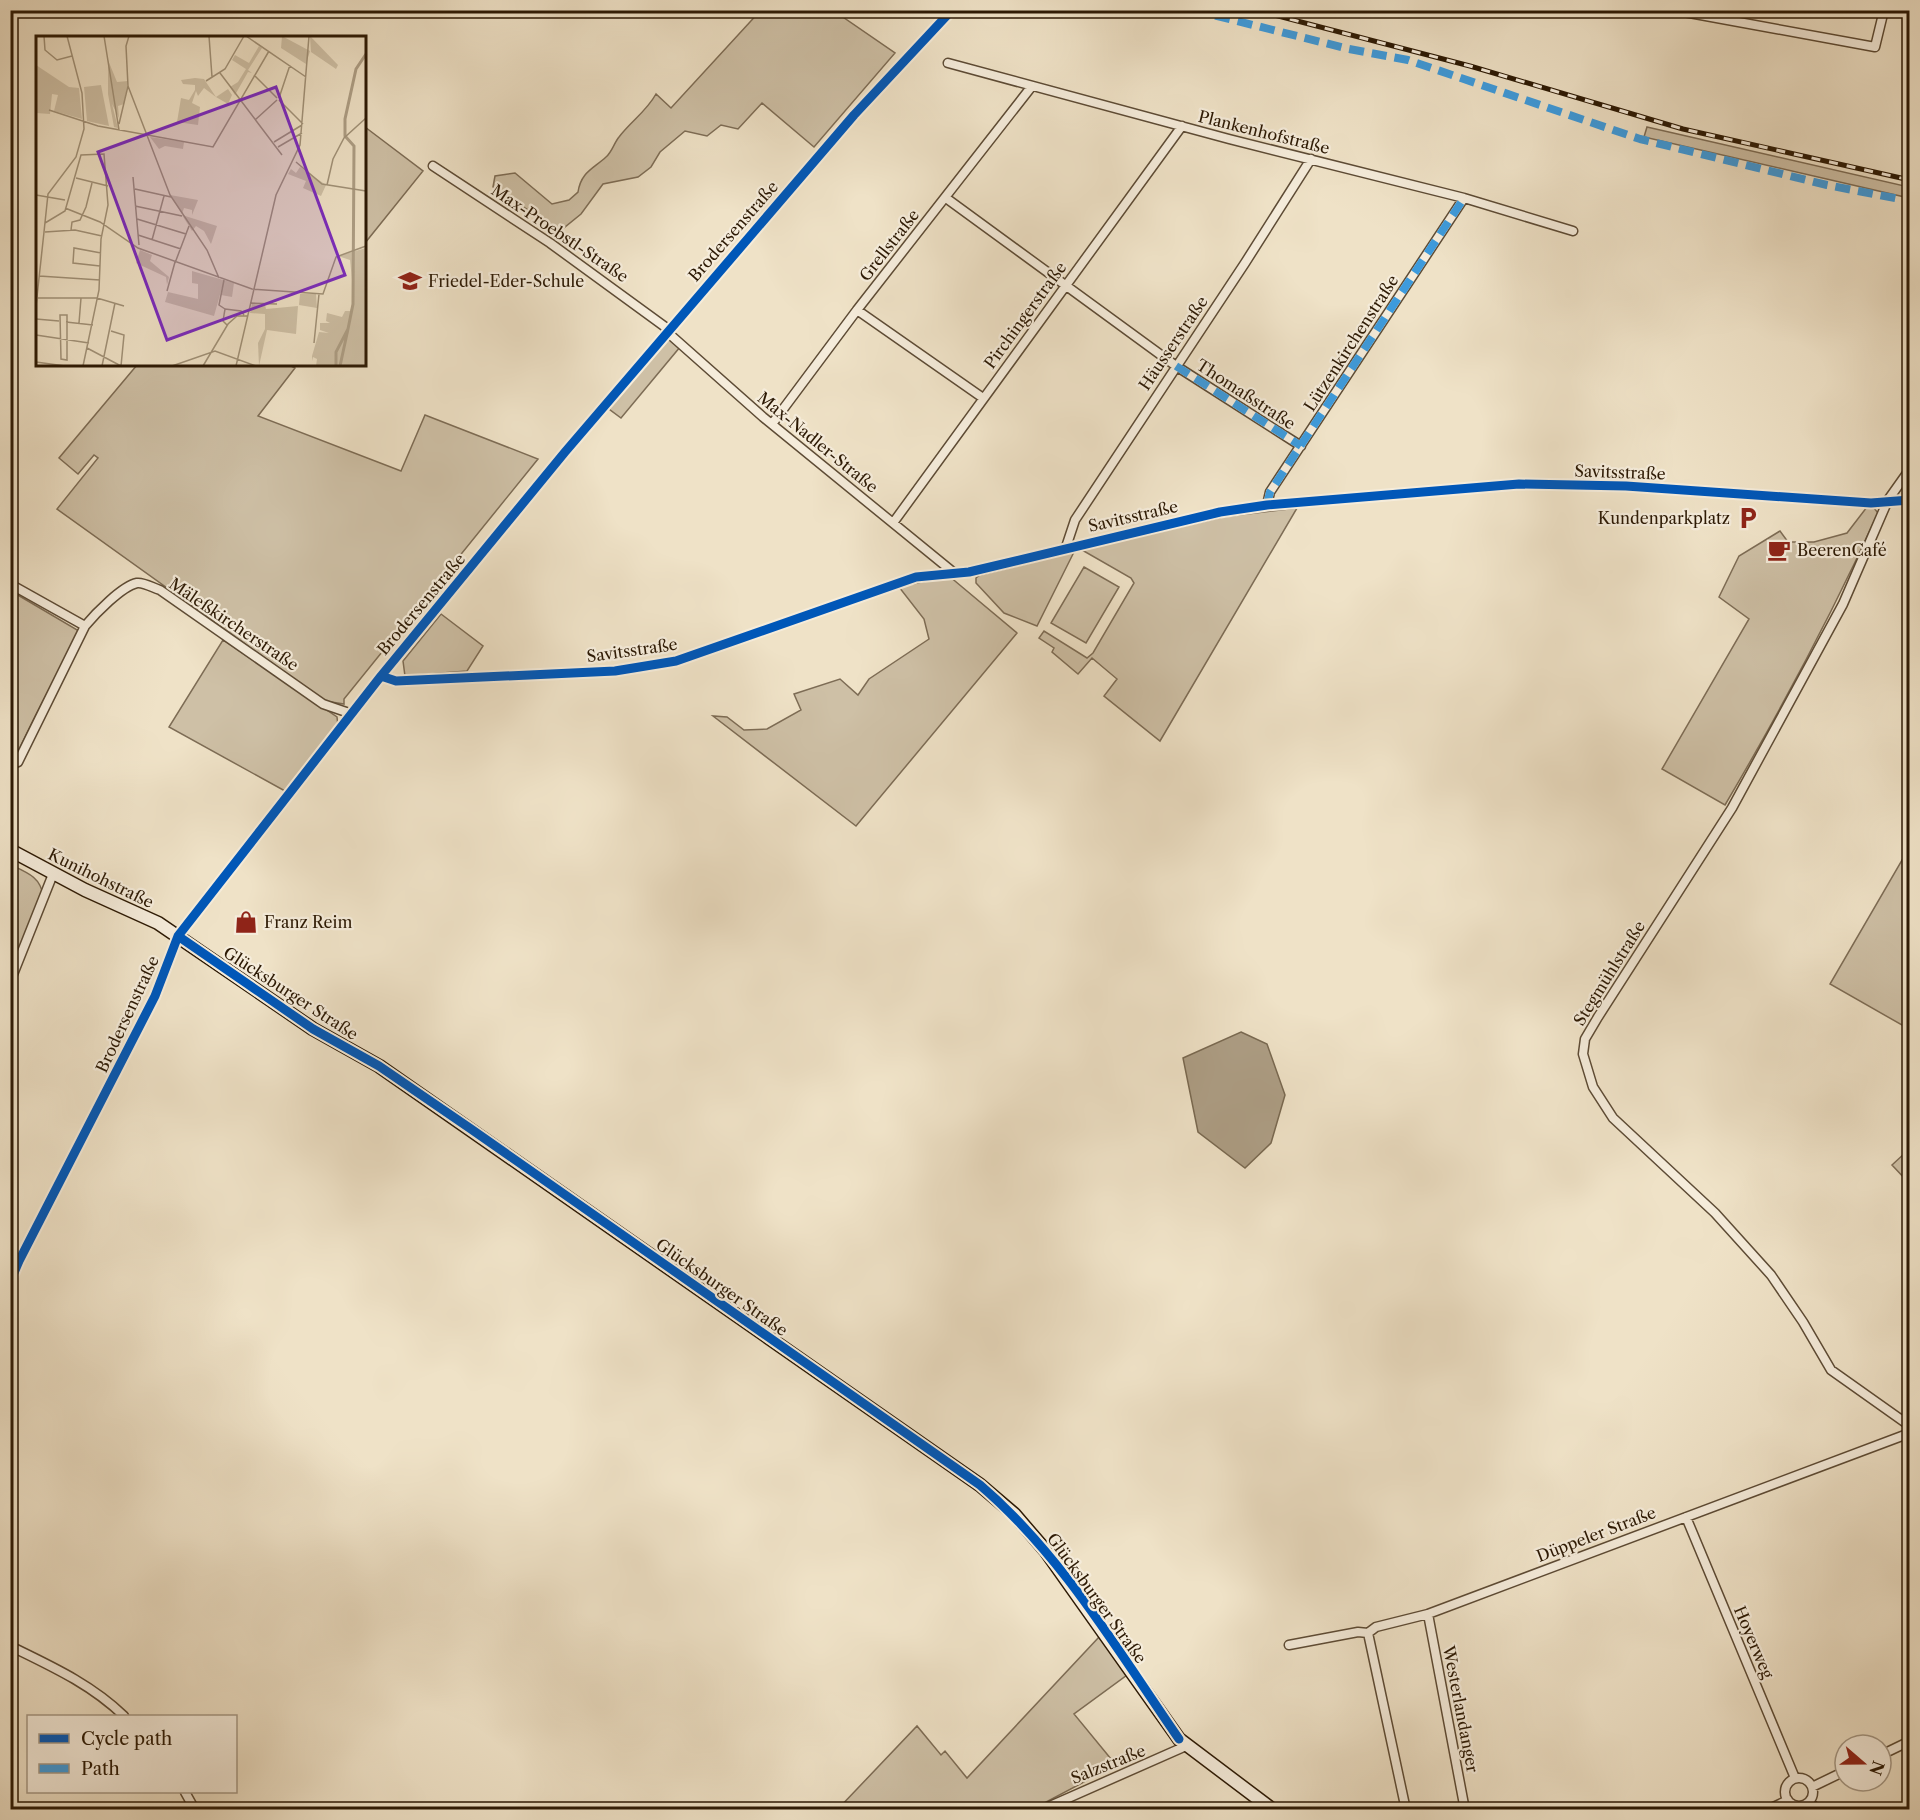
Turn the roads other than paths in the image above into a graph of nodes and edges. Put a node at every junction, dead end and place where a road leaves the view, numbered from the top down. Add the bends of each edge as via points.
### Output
1 (952, 10) edge
2 (1673, 10) edge
3 (1884, 10) edge
4 (948, 63) dead end
5 (1032, 86) junction
6 (1182, 126) junction
7 (1311, 159) junction
8 (433, 166) dead end
9 (945, 198) junction
10 (1464, 198) junction
11 (1573, 231) dead end
12 (1066, 284) junction
13 (857, 310) junction
14 (667, 330) junction
15 (1176, 366) junction
16 (983, 398) junction
17 (772, 424) junction
18 (1301, 446) junction
19 (1910, 469) edge
20 (1888, 500) junction
21 (1910, 500) edge
22 (1267, 505) junction
23 (893, 523) junction
24 (1066, 547) junction
25 (953, 572) junction
26 (10, 584) edge
27 (86, 626) junction
28 (381, 676) junction
29 (352, 714) junction
30 (10, 765) edge
31 (10, 850) edge
32 (53, 874) junction
33 (178, 936) junction
34 (10, 982) edge
35 (10, 1282) edge
36 (1910, 1426) edge
37 (1910, 1433) edge
38 (1686, 1517) junction
39 (1428, 1614) junction
40 (1368, 1633) junction
41 (1289, 1645) dead end
42 (10, 1646) edge
43 (123, 1715) edge
44 (1910, 1741) edge
45 (1186, 1746) junction
46 (1893, 1749) edge
47 (1833, 1776) edge
48 (1795, 1778) junction
49 (1812, 1786) junction
50 (186, 1793) edge
51 (1788, 1800) junction
52 (1809, 1802) junction
53 (195, 1809) edge
54 (1041, 1809) edge
55 (1273, 1809) edge
56 (1406, 1809) edge
57 (1465, 1809) edge
58 (1767, 1809) edge
59 (1819, 1809) edge

1 - 14 street, Brodersenstraße via 854,115
2 - 3 street via 1875,47
4 - 5 street, Plankenhofstraße
5 - 6 street, Plankenhofstraße
5 - 9 street, Grellstraße
6 - 7 street, Plankenhofstraße
6 - 12 street, Pirchingerstraße
7 - 10 street, Plankenhofstraße
7 - 15 street, Häusserstraße
8 - 14 street, Max-Proebstl-Straße via 550,243
9 - 12 street, Thomaßstraße
9 - 13 street, Grellstraße
10 - 11 street, Plankenhofstraße
10 - 18 street, Lützenkirchenstraße
12 - 15 street, Thomaßstraße
12 - 16 street, Pirchingerstraße
13 - 16 street
13 - 17 street, Grellstraße
14 - 17 street, Max-Nadler-Straße
14 - 28 street, Brodersenstraße
15 - 18 street, Thomaßstraße
15 - 24 street, Häusserstraße via 1074,520
16 - 23 street, Pirchingerstraße
17 - 23 street, Max-Nadler-Straße
18 - 22 street, Lützenkirchenstraße via 1270,492
19 - 20 street, Stegmühlstraße
20 - 21 street, Savitsstraße
20 - 22 street, Savitsstraße via 1871,503 1672,489 1519,484
20 - 36 street, Stegmühlstraße via 1843,604 1738,798 1598,1017 1585,1039 1583,1054 1593,1087 1613,1118 1714,1213 1772,1275 1831,1370
22 - 24 street, Savitsstraße
23 - 25 street, Max-Nadler-Straße
24 - 25 street, Savitsstraße via 969,572
25 - 28 street, Savitsstraße via 916,577 877,589 676,661 603,671 396,681
26 - 27 street
27 - 29 street, Mäleßkircherstraße via 105,605 135,583 144,584 159,590 323,704
27 - 30 street, Mäleßkircherstraße via 18,762
28 - 29 street, Brodersenstraße
29 - 33 street, Brodersenstraße
31 - 32 street, Kunihohstraße
32 - 33 street, Kunihohstraße
32 - 34 street
33 - 35 street, Brodersenstraße via 155,996
33 - 45 street, Glücksburger Straße via 313,1029 378,1066 471,1129 980,1485 1014,1514 1045,1550
37 - 38 street, Düppeler Straße
38 - 39 street, Düppeler Straße
38 - 48 street, Hoyerweg
39 - 40 street, Düppeler Straße
39 - 57 street, Westerlandanger
40 - 41 street, Düppeler Straße
40 - 56 street
42 - 43 street via 76,1678
44 - 46 street
45 - 54 street, Salzstraße
45 - 55 street, Glücksburger Straße
47 - 49 street
48 - 49 street via 1807,1780
48 - 51 street via 1786,1787
49 - 52 street
50 - 53 street
51 - 52 street via 1798,1806
51 - 58 street
52 - 59 street

